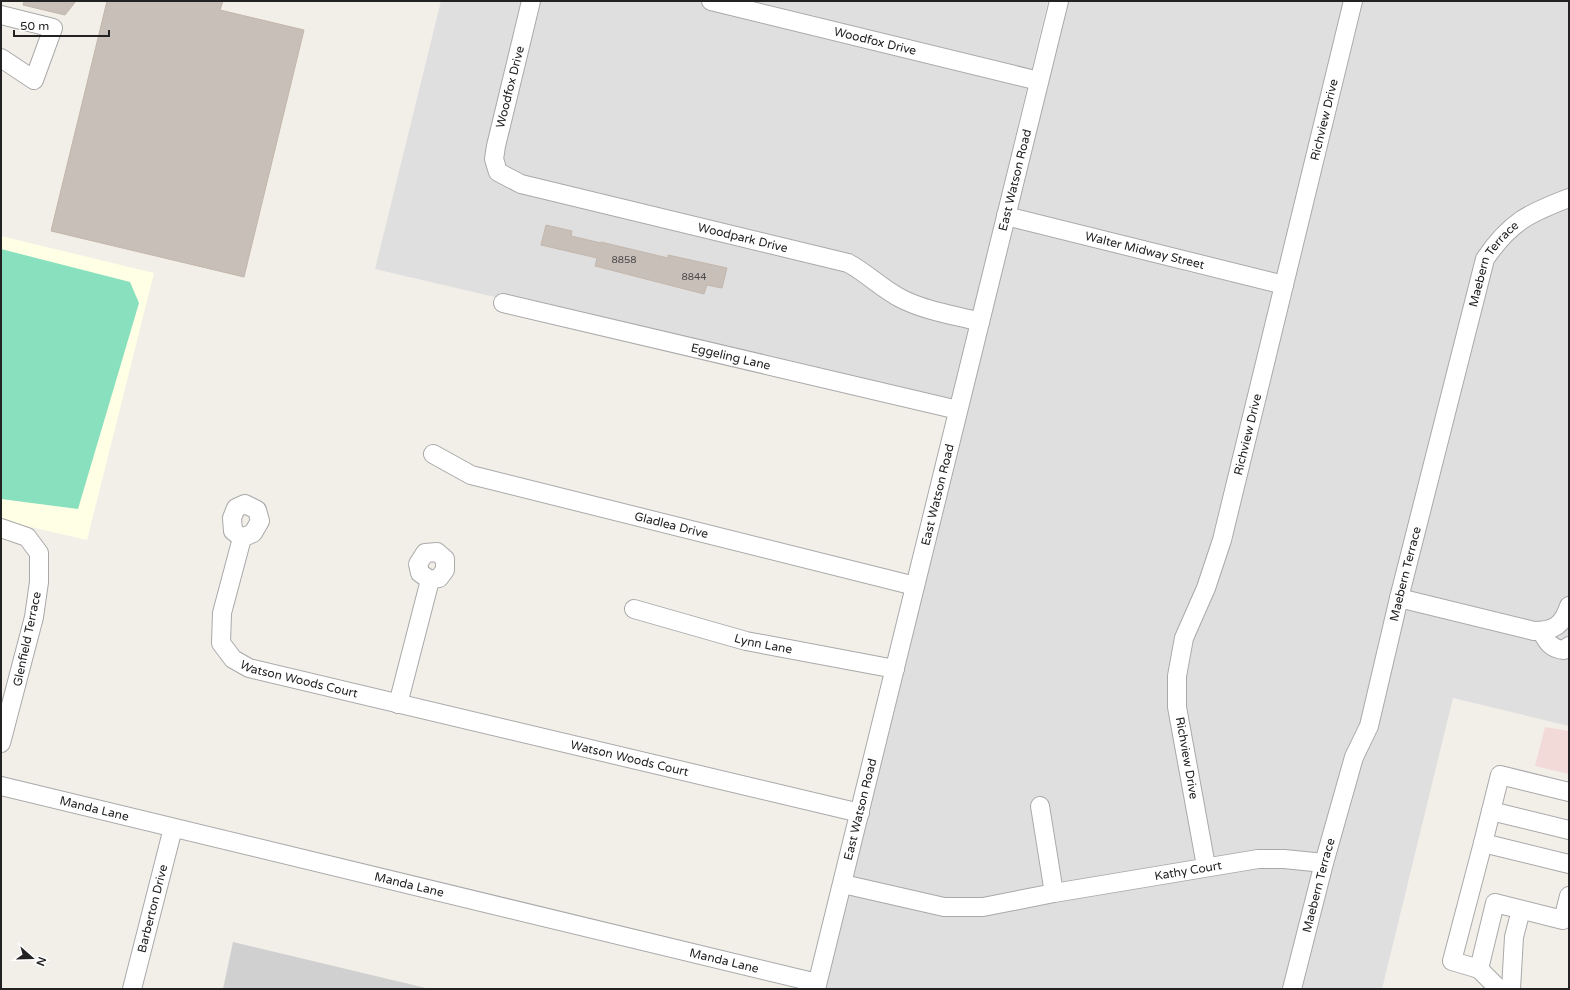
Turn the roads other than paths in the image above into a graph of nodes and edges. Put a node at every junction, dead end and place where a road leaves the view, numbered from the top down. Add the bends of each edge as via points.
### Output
1 (531, 1) edge
2 (711, 1) edge
3 (1058, 1) edge
4 (1353, 1) edge
5 (1, 14) edge
6 (1, 58) edge
7 (1039, 81) junction
8 (498, 172) joint
9 (1569, 198) edge
10 (1006, 216) junction
11 (1284, 285) junction
12 (503, 303) dead end
13 (980, 322) junction
14 (958, 410) junction
15 (433, 454) dead end
16 (1, 528) edge
17 (242, 538) dead end
18 (430, 580) dead end
19 (915, 586) junction
20 (1399, 598) junction
21 (634, 609) dead end
22 (1568, 614) edge
23 (1541, 631) junction
24 (1569, 646) edge
25 (895, 669) junction
26 (398, 704) junction
27 (1, 743) edge
28 (1, 786) edge
29 (1569, 792) edge
30 (1040, 806) dead end
31 (1491, 811) junction
32 (860, 813) junction
33 (173, 828) junction
34 (1569, 830) edge
35 (1483, 843) junction
36 (1324, 863) junction
37 (1569, 864) edge
38 (1206, 866) junction
39 (843, 884) junction
40 (1054, 893) junction
41 (1569, 896) edge
42 (1521, 910) junction
43 (1479, 969) junction
44 (817, 986) edge
45 (132, 989) edge
46 (1292, 989) edge
47 (1499, 989) edge
48 (1511, 989) edge

1 - 8 street, Woodfox Drive via 496,146 494,159
2 - 7 street, Woodfox Drive
3 - 7 street, East Watson Road
4 - 11 street, Richview Drive
5 - 6 street via 52,28 34,80
7 - 10 street, East Watson Road
8 - 13 street, Woodpark Drive via 521,184 848,263 903,300
9 - 20 street, Maebern Terrace via 1535,210 1514,224 1498,240 1485,259
10 - 11 street, Walter Midway Street
10 - 13 street, East Watson Road
11 - 38 street, Richview Drive via 1222,540 1206,588 1184,638 1177,676 1177,707
12 - 14 street, Eggeling Lane
13 - 14 street, East Watson Road
14 - 19 street, East Watson Road
15 - 19 street, Gladlea Drive via 471,475
16 - 27 street, Glenfield Terrace via 27,537 39,553 39,582 34,616
17 - 26 street, Watson Woods Court via 222,613 221,643 233,659 249,668
18 - 26 street
19 - 25 street, East Watson Road
20 - 23 street
20 - 36 street, Maebern Terrace via 1369,726 1354,757
21 - 25 street, Lynn Lane via 746,640
22 - 23 street via 1557,626
23 - 24 street via 1555,650 1564,650
25 - 32 street, East Watson Road
26 - 32 street, Watson Woods Court
28 - 33 street, Manda Lane
29 - 31 street via 1500,775
30 - 40 street
31 - 34 street
31 - 35 street
32 - 39 street, East Watson Road
33 - 44 street, Manda Lane
33 - 45 street, Barberton Drive
35 - 37 street
35 - 43 street via 1452,961
36 - 38 street, Kathy Court via 1258,859
36 - 46 street, Maebern Terrace
38 - 40 street, Kathy Court
39 - 40 street, Kathy Court via 944,907 983,907
39 - 44 street, East Watson Road
41 - 42 street via 1563,920
42 - 43 street via 1495,903
42 - 48 street via 1514,937
43 - 47 street

